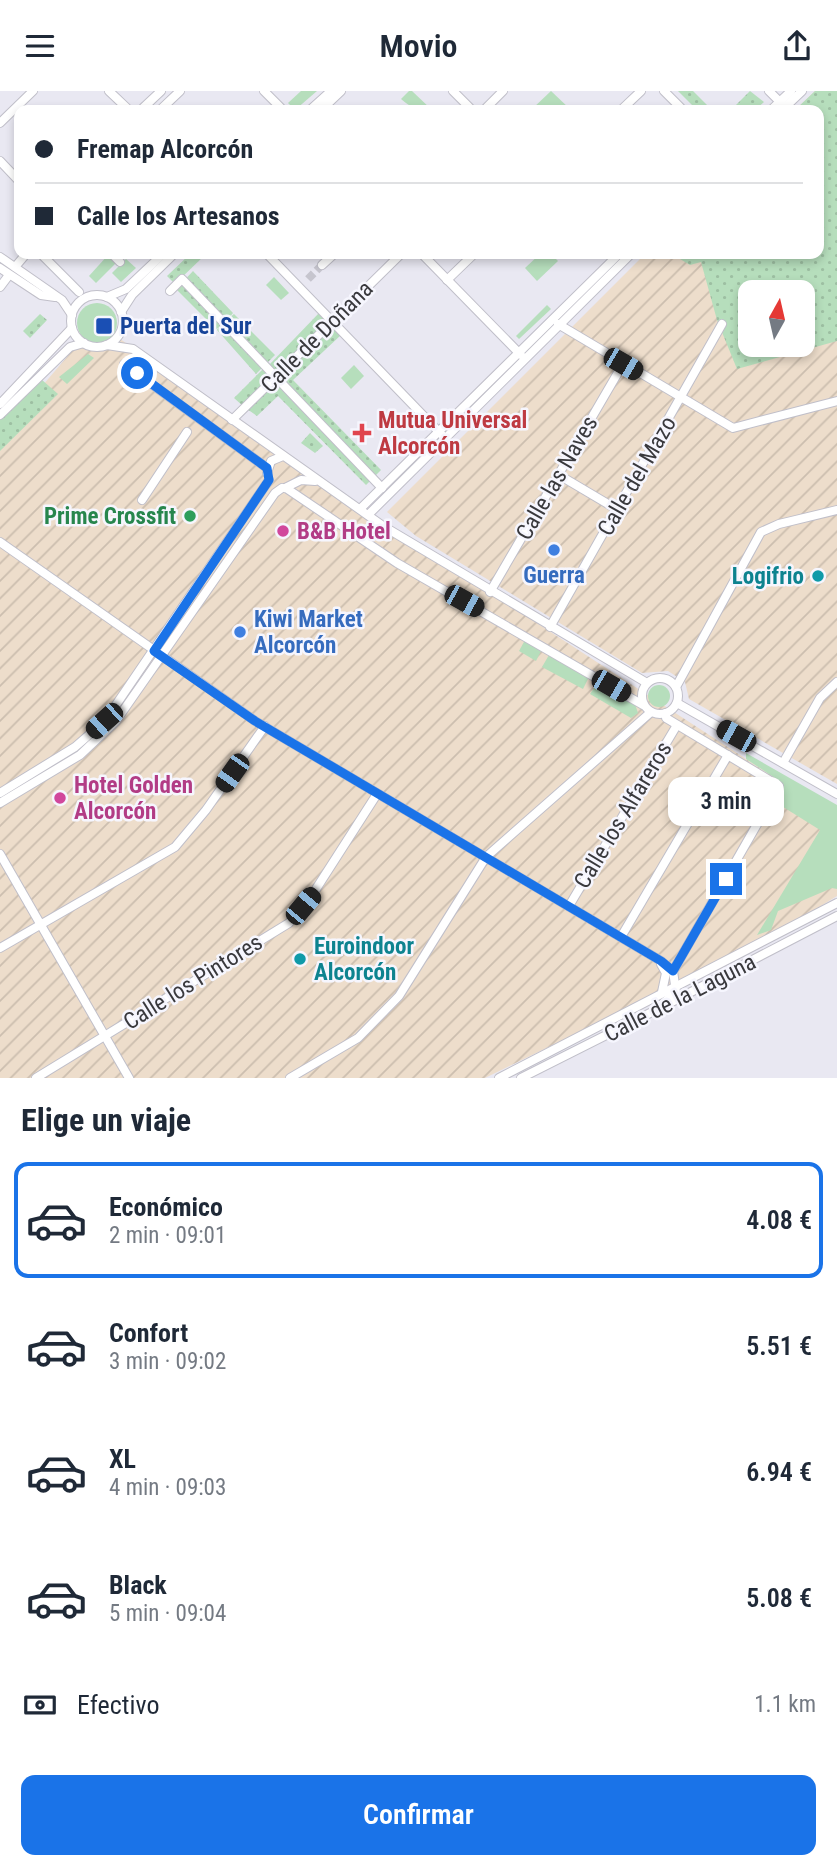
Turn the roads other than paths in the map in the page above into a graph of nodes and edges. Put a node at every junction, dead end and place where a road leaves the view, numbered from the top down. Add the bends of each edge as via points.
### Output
1 (33, 91) edge
2 (109, 91) edge
3 (162, 91) edge
4 (180, 91) edge
5 (264, 91) edge
6 (331, 91) edge
7 (341, 91) edge
8 (453, 91) edge
9 (503, 91) edge
10 (640, 91) edge
11 (664, 91) edge
12 (769, 91) edge
13 (802, 91) edge
14 (19, 105) edge
15 (123, 105) edge
16 (147, 105) edge
17 (165, 105) edge
18 (278, 105) edge
19 (316, 105) edge
20 (326, 105) edge
21 (467, 105) edge
22 (489, 105) edge
23 (626, 105) edge
24 (678, 105) edge
25 (781, 105) edge
26 (783, 105) edge
27 (14, 109) edge
28 (0, 123) edge
29 (0, 161) edge
30 (14, 176) edge
31 (0, 257) edge
32 (22, 259) edge
33 (46, 259) edge
34 (117, 259) edge
35 (158, 259) edge
36 (169, 259) edge
37 (272, 259) edge
38 (329, 259) edge
39 (396, 259) edge
40 (427, 259) edge
41 (469, 259) edge
42 (616, 259) edge
43 (120, 262) dead end
44 (322, 265) tunnel mouth
45 (0, 268) edge
46 (12, 271) junction
47 (308, 279) tunnel mouth
48 (447, 280) junction
49 (0, 287) edge
50 (299, 288) junction
51 (170, 291) dead end
52 (79, 292) dead end
53 (107, 297) junction
54 (62, 300) junction
55 (79, 302) junction
56 (121, 312) junction
57 (72, 315) junction
58 (332, 322) junction
59 (557, 323) junction
60 (722, 324) dead end
61 (122, 327) junction
62 (72, 328) junction
63 (84, 344) junction
64 (107, 345) junction
65 (133, 349) junction
66 (523, 356) junction
67 (124, 364) dead end
68 (623, 364) junction
69 (276, 377) junction
70 (682, 398) junction
71 (837, 401) edge
72 (0, 404) edge
73 (0, 414) edge
74 (232, 419) junction
75 (187, 432) dead end
76 (442, 435) junction
77 (265, 443) junction
78 (283, 456) junction
79 (269, 464) junction
80 (297, 464) junction
81 (559, 475) junction
82 (269, 480) junction
83 (318, 482) junction
84 (287, 487) junction
85 (382, 488) junction
86 (142, 500) dead end
87 (618, 510) junction
88 (837, 510) edge
89 (363, 512) junction
90 (0, 542) edge
91 (489, 592) junction
92 (550, 627) junction
93 (158, 653) junction
94 (837, 682) edge
95 (647, 683) junction
96 (676, 687) junction
97 (677, 703) junction
98 (643, 705) junction
99 (651, 712) junction
100 (666, 713) junction
101 (677, 725) junction
102 (265, 726) junction
103 (728, 755) junction
104 (783, 762) junction
105 (0, 793) edge
106 (377, 794) junction
107 (837, 794) edge
108 (0, 803) edge
109 (0, 854) edge
110 (486, 857) junction
111 (837, 902) edge
112 (569, 906) junction
113 (837, 916) edge
114 (42, 924) junction
115 (621, 937) junction
116 (0, 948) edge
117 (657, 959) junction
118 (673, 971) junction
119 (677, 984) junction
120 (662, 992) junction
121 (654, 1011) junction
122 (105, 1038) junction
123 (36, 1078) edge
124 (129, 1078) edge
125 (289, 1078) edge
126 (499, 1078) edge
127 (521, 1078) edge

1 - 14 street
2 - 15 street
3 - 16 street
4 - 17 street
5 - 18 street
6 - 19 street
7 - 20 street
8 - 21 street
9 - 22 street
10 - 23 street
11 - 24 street
12 - 25 street
13 - 26 street
27 - 28 street
29 - 30 street
31 - 46 street
32 - 46 street
33 - 52 street
34 - 43 street
35 - 53 street via 126,289
36 - 56 street
37 - 50 street
38 - 44 street
39 - 58 street, Calle de Doñana
40 - 48 street
41 - 48 street
42 - 59 street
45 - 46 street
46 - 49 street
46 - 54 street via 41,295
47 - 50 street
48 - 66 street
50 - 58 street
51 - 69 street via 183,279
53 - 55 street via 92,296
53 - 56 street
54 - 55 street
54 - 57 street
55 - 57 street
56 - 61 street
57 - 62 street
58 - 69 street, Calle de Doñana
58 - 76 street
59 - 66 street
59 - 68 street
60 - 70 street, Calle del Mazo
61 - 64 street
61 - 65 street
62 - 63 street
62 - 72 street
63 - 64 street
63 - 73 street via 69,347
64 - 65 street
65 - 74 street
66 - 76 street
67 - 79 street
68 - 70 street
68 - 81 street, Calle las Naves
69 - 74 street, Calle de Doñana
69 - 85 street
70 - 71 street via 737,429
70 - 87 street, Calle del Mazo
74 - 77 street
75 - 86 street
76 - 85 street
76 - 89 street
77 - 78 street
77 - 79 street
78 - 79 street
78 - 80 street
79 - 82 street
80 - 83 street
80 - 84 street via 298,478
81 - 87 street
81 - 91 street, Calle las Naves
82 - 84 street
82 - 93 street
83 - 84 street via 307,479
83 - 89 street
84 - 93 street via 275,493
84 - 98 street via 397,563
85 - 89 street
87 - 92 street, Calle del Mazo
88 - 96 street via 761,532
89 - 91 street
90 - 93 street
91 - 92 street
92 - 95 street
93 - 102 street
93 - 105 street via 104,721 75,747
93 - 108 street via 116,721 80,755
94 - 104 street via 820,698
95 - 96 street via 659,678
95 - 98 street via 641,695
96 - 97 street
97 - 100 street
97 - 104 street
98 - 99 street
99 - 100 street
99 - 110 street
100 - 101 street
101 - 103 street
101 - 112 street, Calle los Alfareros
102 - 106 street
102 - 114 street via 175,846
103 - 115 street
103 - 118 street via 779,786
104 - 107 street
106 - 110 street
106 - 122 street, Calle los Pintores via 316,890 289,923
109 - 114 street
110 - 112 street
110 - 125 street via 399,996 358,1038
111 - 119 street, Calle de la Laguna
112 - 115 street
113 - 121 street, Calle de la Laguna
114 - 116 street
114 - 122 street
115 - 117 street
117 - 118 street
117 - 120 street via 666,974
118 - 119 street
119 - 120 street, Calle de la Laguna
119 - 121 street via 672,997
120 - 126 street, Calle de la Laguna
121 - 127 street, Calle de la Laguna
122 - 123 street, Calle los Pintores
122 - 124 street

